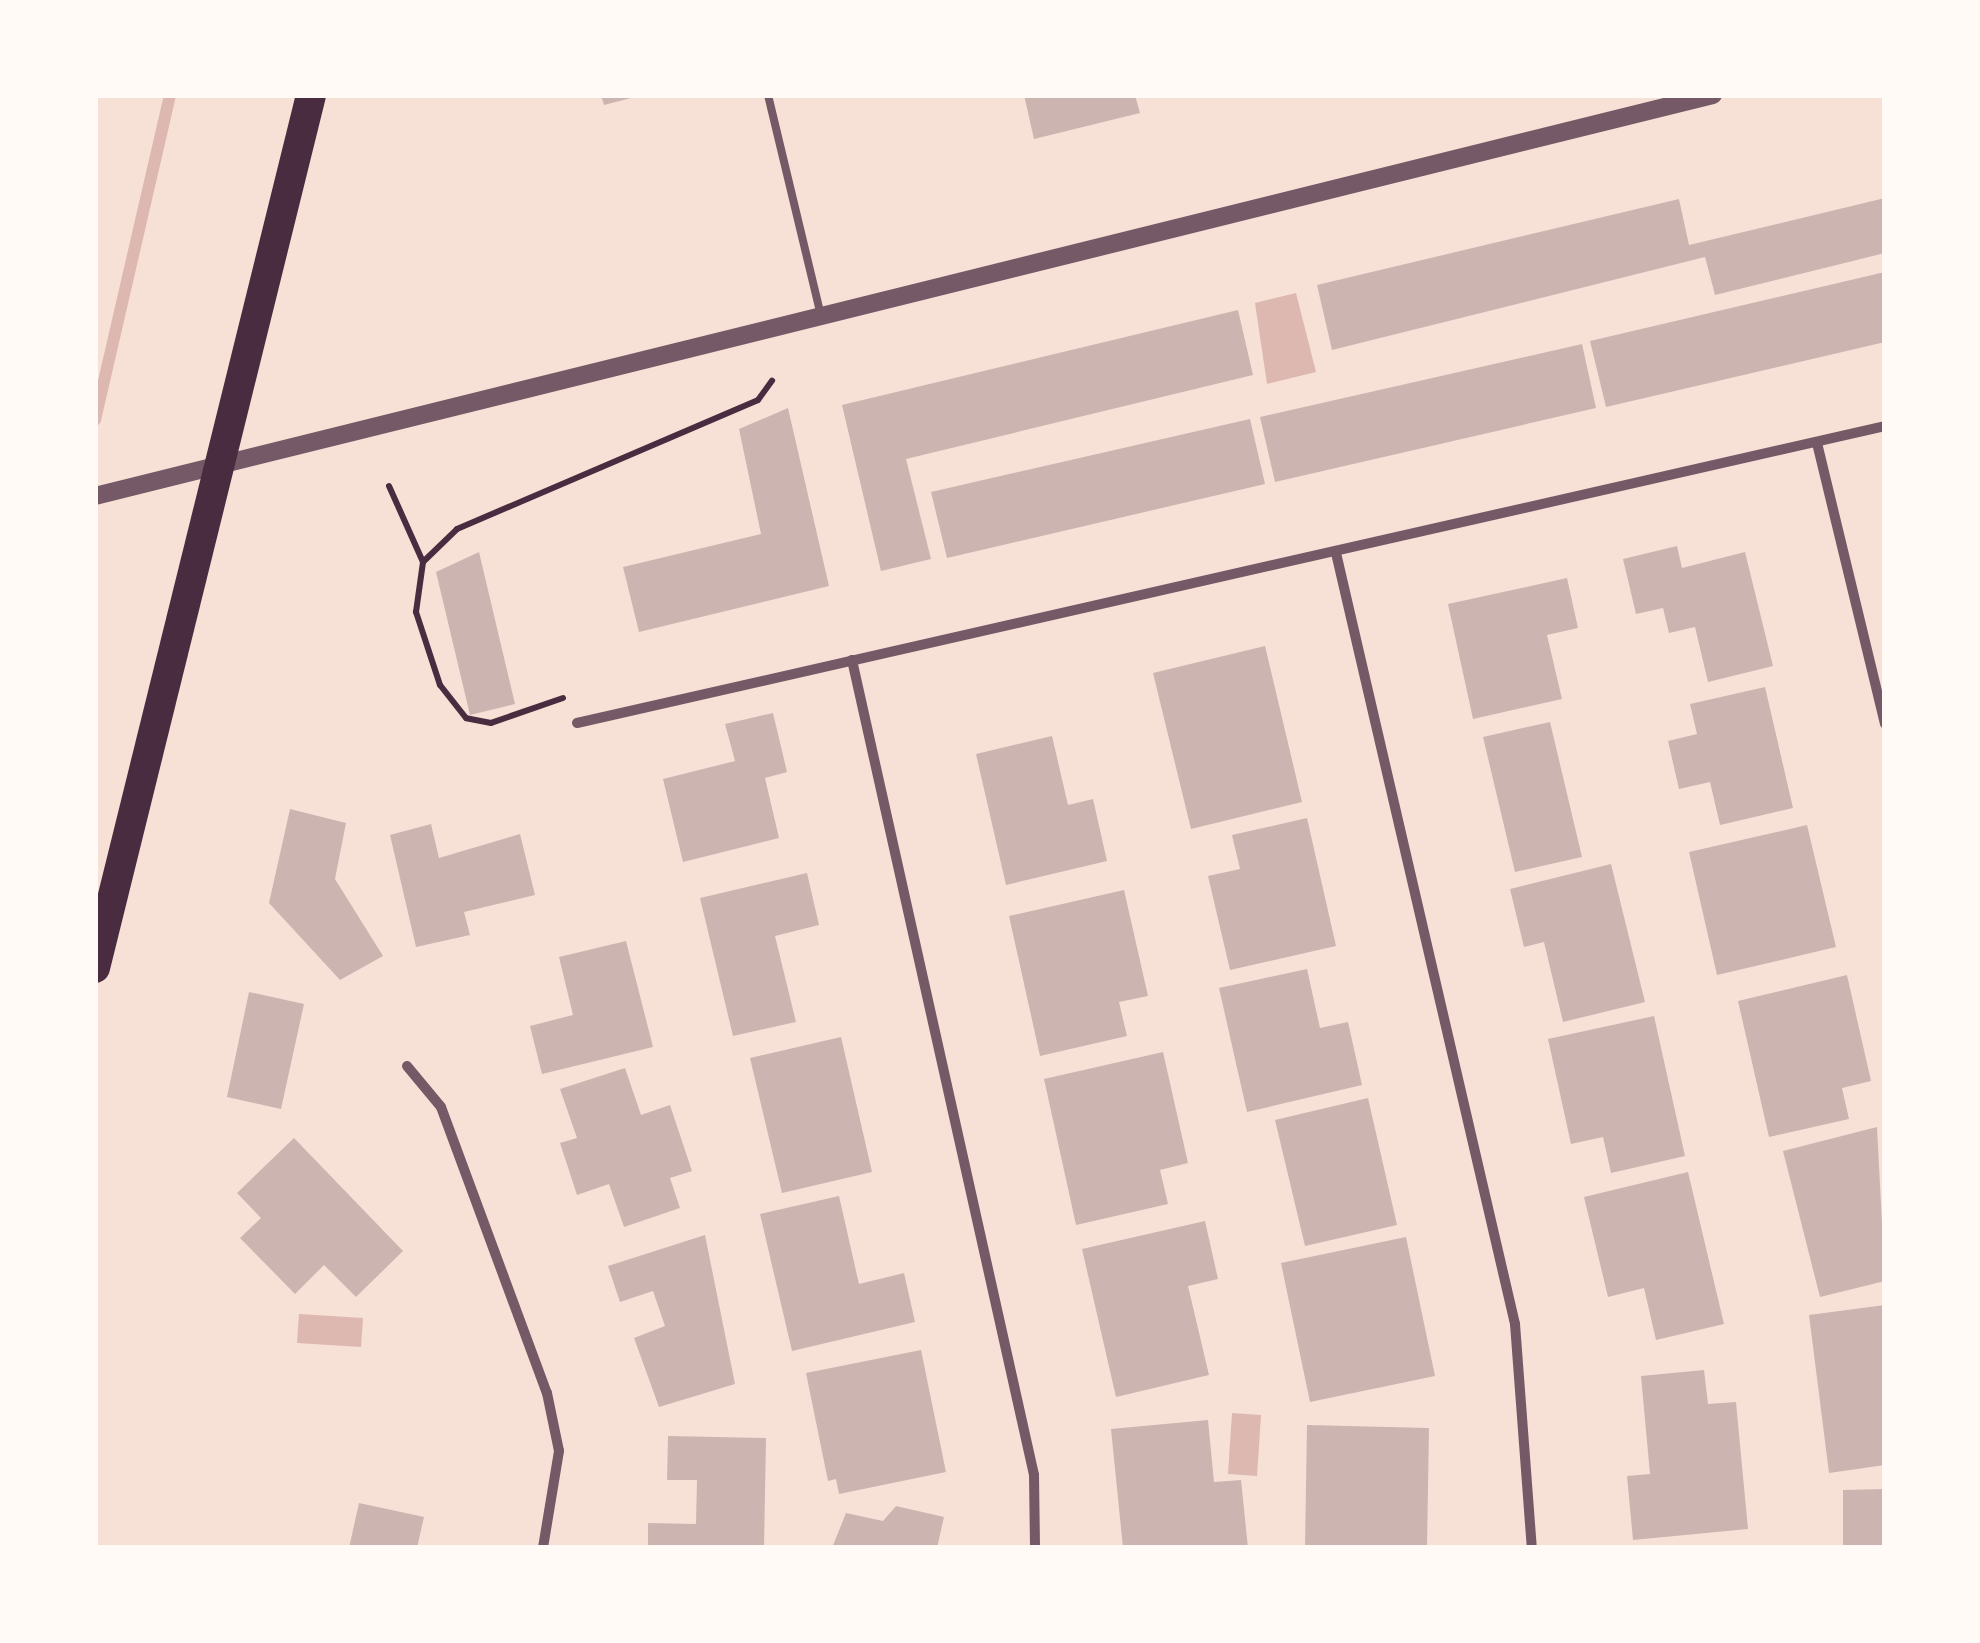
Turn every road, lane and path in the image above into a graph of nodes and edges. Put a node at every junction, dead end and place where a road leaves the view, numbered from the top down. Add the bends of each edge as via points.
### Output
1 (311, 95) edge
2 (768, 95) edge
3 (1713, 95) edge
4 (820, 311) junction
5 (772, 382) dead end
6 (1885, 426) edge
7 (1817, 443) junction
8 (390, 486) dead end
9 (95, 496) edge
10 (1336, 553) junction
11 (423, 562) junction
12 (852, 660) junction
13 (565, 698) dead end
14 (577, 723) dead end
15 (1885, 724) edge
16 (95, 968) edge
17 (407, 1066) dead end
18 (543, 1548) edge
19 (1035, 1548) edge
20 (1532, 1548) edge

1 - 16 highway
2 - 4 lane
3 - 4 street
4 - 9 street
5 - 11 path via 758,400 457,530
6 - 7 street
7 - 10 street
7 - 15 street
8 - 11 path
10 - 12 street
10 - 20 street via 1515,1324
11 - 13 path via 416,612 440,685 466,718 491,723
12 - 14 street
12 - 19 street via 1034,1475
17 - 18 street via 441,1107 547,1393 559,1450

